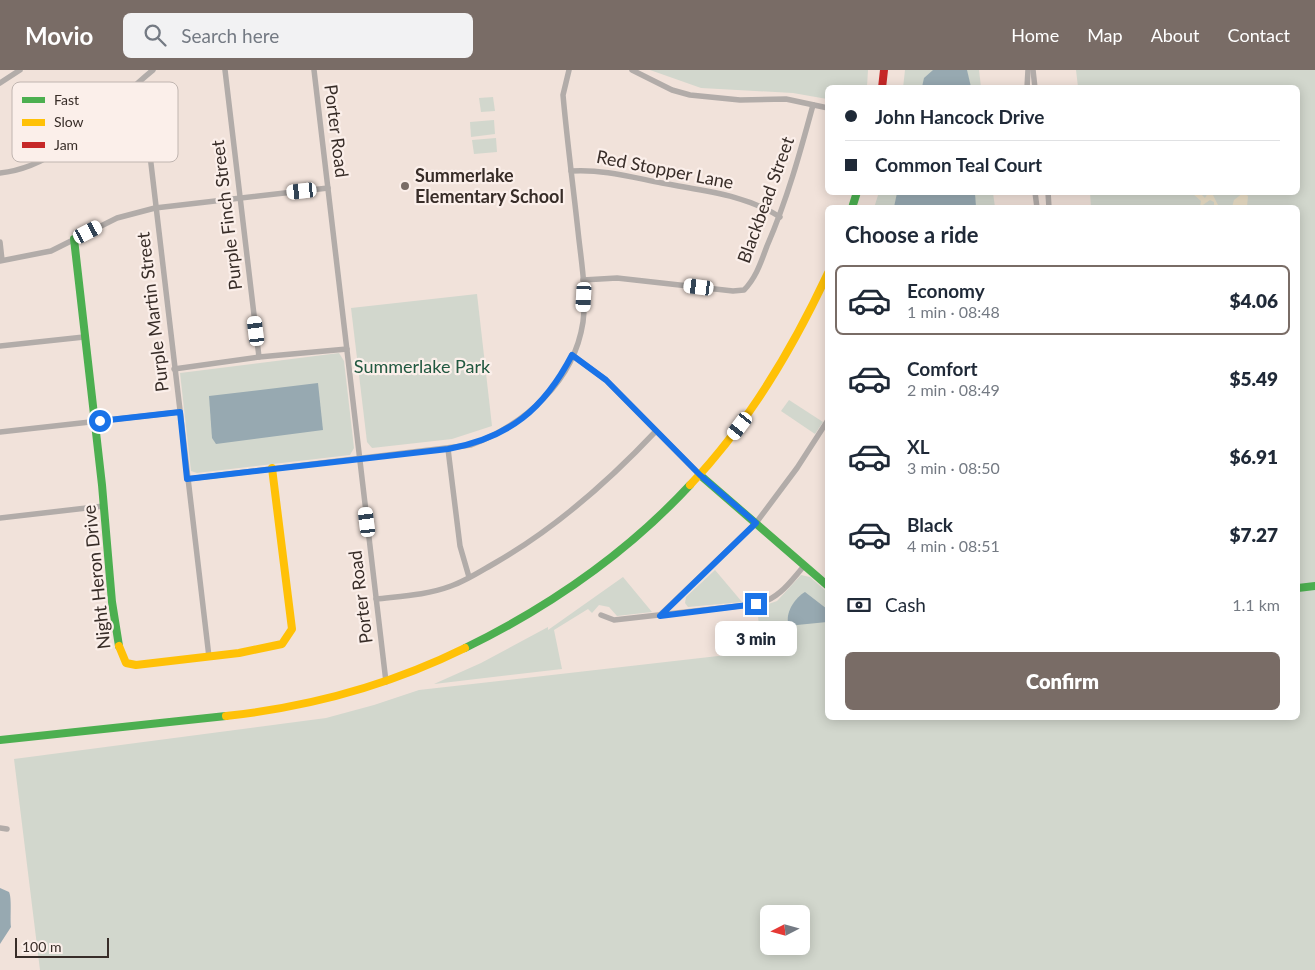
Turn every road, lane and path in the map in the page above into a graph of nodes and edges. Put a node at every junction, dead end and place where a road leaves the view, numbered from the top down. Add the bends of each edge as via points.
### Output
1 (20, 70) edge
2 (153, 70) edge
3 (225, 70) edge
4 (314, 70) edge
5 (569, 70) edge
6 (632, 70) edge
7 (884, 70) edge
8 (1028, 70) edge
9 (1033, 70) edge
10 (138, 82) edge
11 (0, 83) edge
12 (882, 85) edge
13 (1027, 85) edge
14 (1036, 85) edge
15 (814, 105) junction
16 (825, 107) edge
17 (38, 162) edge
18 (151, 162) edge
19 (571, 171) junction
20 (0, 173) edge
21 (328, 188) junction
22 (240, 198) junction
23 (156, 208) junction
24 (780, 217) junction
25 (74, 239) junction
26 (0, 242) edge
27 (1, 261) edge
28 (825, 279) edge
29 (583, 280) junction
30 (84, 337) junction
31 (0, 346) edge
32 (348, 349) junction
33 (572, 355) junction
34 (259, 357) junction
35 (174, 369) junction
36 (180, 412) junction
37 (94, 422) junction
38 (656, 431) junction
39 (825, 431) edge
40 (0, 432) edge
41 (448, 449) junction
42 (359, 458) junction
43 (272, 468) junction
44 (700, 475) junction
45 (187, 479) junction
46 (104, 506) junction
47 (0, 518) edge
48 (756, 523) junction
49 (804, 566) junction
50 (469, 577) junction
51 (825, 584) edge
52 (1315, 586) edge
53 (1300, 588) edge
54 (376, 599) junction
55 (601, 615) dead end
56 (660, 616) junction
57 (209, 657) junction
58 (386, 682) junction
59 (0, 740) edge
60 (0, 828) edge
61 (7, 829) dead end

1 - 11 street
2 - 10 street
3 - 22 street, Purple Finch Street
4 - 21 street, Porter Road
5 - 19 street via 563,95
6 - 15 street via 672,90 690,95 740,100 786,98
7 - 12 main road
8 - 13 street
9 - 14 street
15 - 16 street
15 - 24 street, Blackbead Street
17 - 20 street via 30,167
18 - 23 street, Purple Martin Street
19 - 24 street, Red Stopper Lane via 603,170 720,193 756,204
19 - 29 street
21 - 22 street
21 - 32 street, Porter Road
22 - 23 street
22 - 34 street, Purple Finch Street
23 - 25 street via 116,218
23 - 35 street, Purple Martin Street
24 - 29 street, Blackbead Street via 754,277 744,290 733,292 618,278
25 - 27 street via 51,251
25 - 30 main road, Night Heron Drive
26 - 27 street
28 - 44 main road via 781,366 751,412
29 - 33 street via 583,321
30 - 31 street
30 - 37 main road, Night Heron Drive
32 - 34 street
32 - 42 street, Porter Road
33 - 38 street via 606,380
33 - 41 street via 549,394 520,420 486,439
34 - 35 street
35 - 36 street, Purple Martin Street
36 - 37 street
36 - 45 street, Purple Martin Street
37 - 40 street
37 - 46 main road, Night Heron Drive
38 - 44 street
38 - 50 street via 617,473 582,503 524,546
39 - 48 street
41 - 42 street
41 - 50 street via 460,546
42 - 43 street
42 - 54 street, Porter Road
43 - 45 street
43 - 57 main road, Night Heron Drive via 292,629 290,635 282,644
44 - 48 main road
44 - 58 main road via 659,519 583,580 487,638
45 - 57 street, Purple Martin Street
46 - 47 street
46 - 57 main road, Night Heron Drive via 110,588 122,659 136,665
48 - 49 main road
48 - 56 street
49 - 51 main road
49 - 56 street via 780,594 767,602
50 - 54 street via 420,595
52 - 53 main road
54 - 58 street, Porter Road
55 - 56 street via 614,620
58 - 59 main road via 320,701 251,713
60 - 61 street

